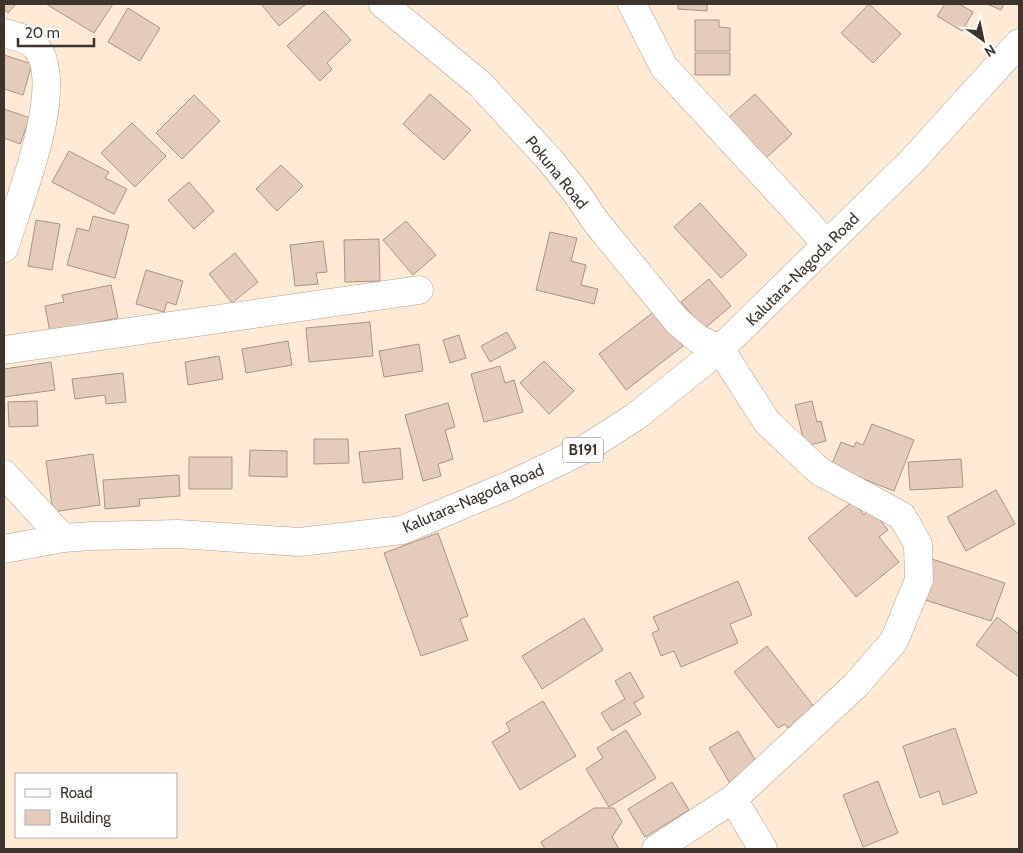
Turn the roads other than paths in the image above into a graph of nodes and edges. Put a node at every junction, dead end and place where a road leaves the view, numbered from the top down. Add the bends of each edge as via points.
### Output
1 (382, 4) edge
2 (632, 4) edge
3 (4, 33) edge
4 (1019, 43) edge
5 (826, 243) junction
6 (4, 248) edge
7 (419, 290) dead end
8 (720, 349) junction
9 (4, 350) edge
10 (4, 474) edge
11 (63, 538) junction
12 (4, 549) edge
13 (733, 799) junction
14 (656, 849) edge
15 (763, 849) edge

1 - 8 street, Pokuna Road via 480,84 549,159 677,320 698,339
2 - 5 street via 664,67
3 - 6 street via 25,39 35,46 42,59 47,95 38,142
4 - 5 street, Kalutara-Nagoda Road / B191 via 912,161
5 - 8 street, Kalutara-Nagoda Road / B191
7 - 9 street
8 - 11 street, Kalutara-Nagoda Road / B191 via 635,417 585,449 510,485 402,530 300,542 178,534
8 - 13 street via 766,422 819,471 902,516 918,544 919,580 894,641 856,685
10 - 11 street
11 - 12 street, Kalutara-Nagoda Road / B191
13 - 14 street
13 - 15 street

